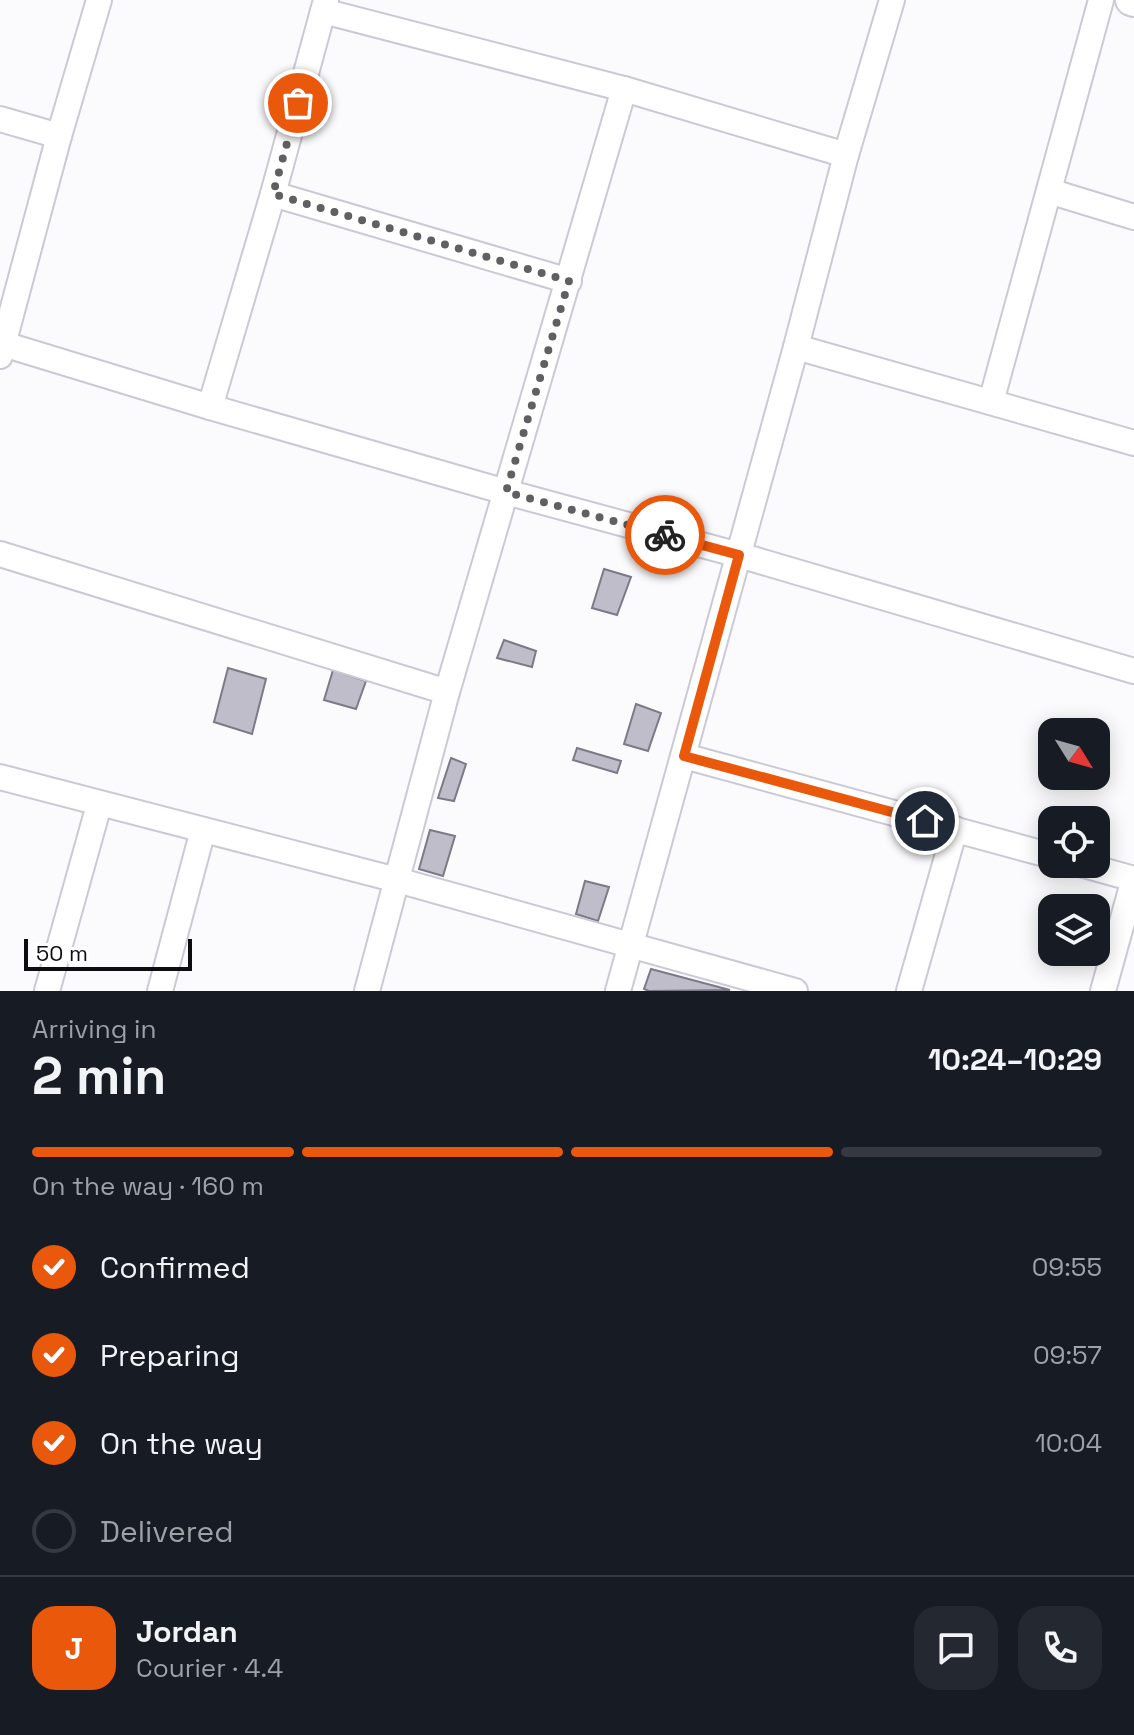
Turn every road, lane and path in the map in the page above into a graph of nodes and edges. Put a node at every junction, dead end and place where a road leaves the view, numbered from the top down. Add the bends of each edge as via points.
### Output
1 (99, 0) edge
2 (892, 0) edge
3 (1101, 0) edge
4 (324, 6) edge
5 (624, 89) junction
6 (0, 119) edge
7 (59, 136) junction
8 (846, 155) junction
9 (1049, 191) junction
10 (273, 194) junction
11 (1134, 217) edge
12 (569, 281) junction
13 (796, 347) junction
14 (1, 348) edge
15 (991, 402) junction
16 (210, 407) junction
17 (1134, 443) edge
18 (506, 492) junction
19 (0, 554) edge
20 (739, 555) junction
21 (1134, 671) edge
22 (447, 692) junction
23 (684, 756) junction
24 (0, 777) edge
25 (99, 805) junction
26 (955, 829) junction
27 (203, 830) junction
28 (1038, 852) edge
29 (1110, 872) edge
30 (397, 880) junction
31 (631, 943) junction
32 (47, 991) edge
33 (160, 991) edge
34 (367, 991) edge
35 (618, 991) edge
36 (795, 991) edge
37 (909, 991) edge
38 (1103, 991) edge

1 - 7 street
2 - 8 street
3 - 9 street
4 - 5 street
4 - 10 street
5 - 8 street
5 - 12 street
6 - 7 street
7 - 14 street
8 - 13 street
9 - 11 street
9 - 15 street
10 - 12 street
10 - 16 street
12 - 18 street
13 - 15 street
13 - 20 street
14 - 16 street
15 - 17 street
16 - 18 street
18 - 20 street
18 - 22 street
19 - 22 street
20 - 21 street
20 - 23 street
22 - 30 street
23 - 26 street
23 - 31 street
24 - 25 street
25 - 27 street
25 - 32 street
26 - 28 street
26 - 37 street
27 - 30 street
27 - 33 street
29 - 38 street via 1134,879
30 - 31 street
30 - 34 street
31 - 35 street
31 - 36 street

